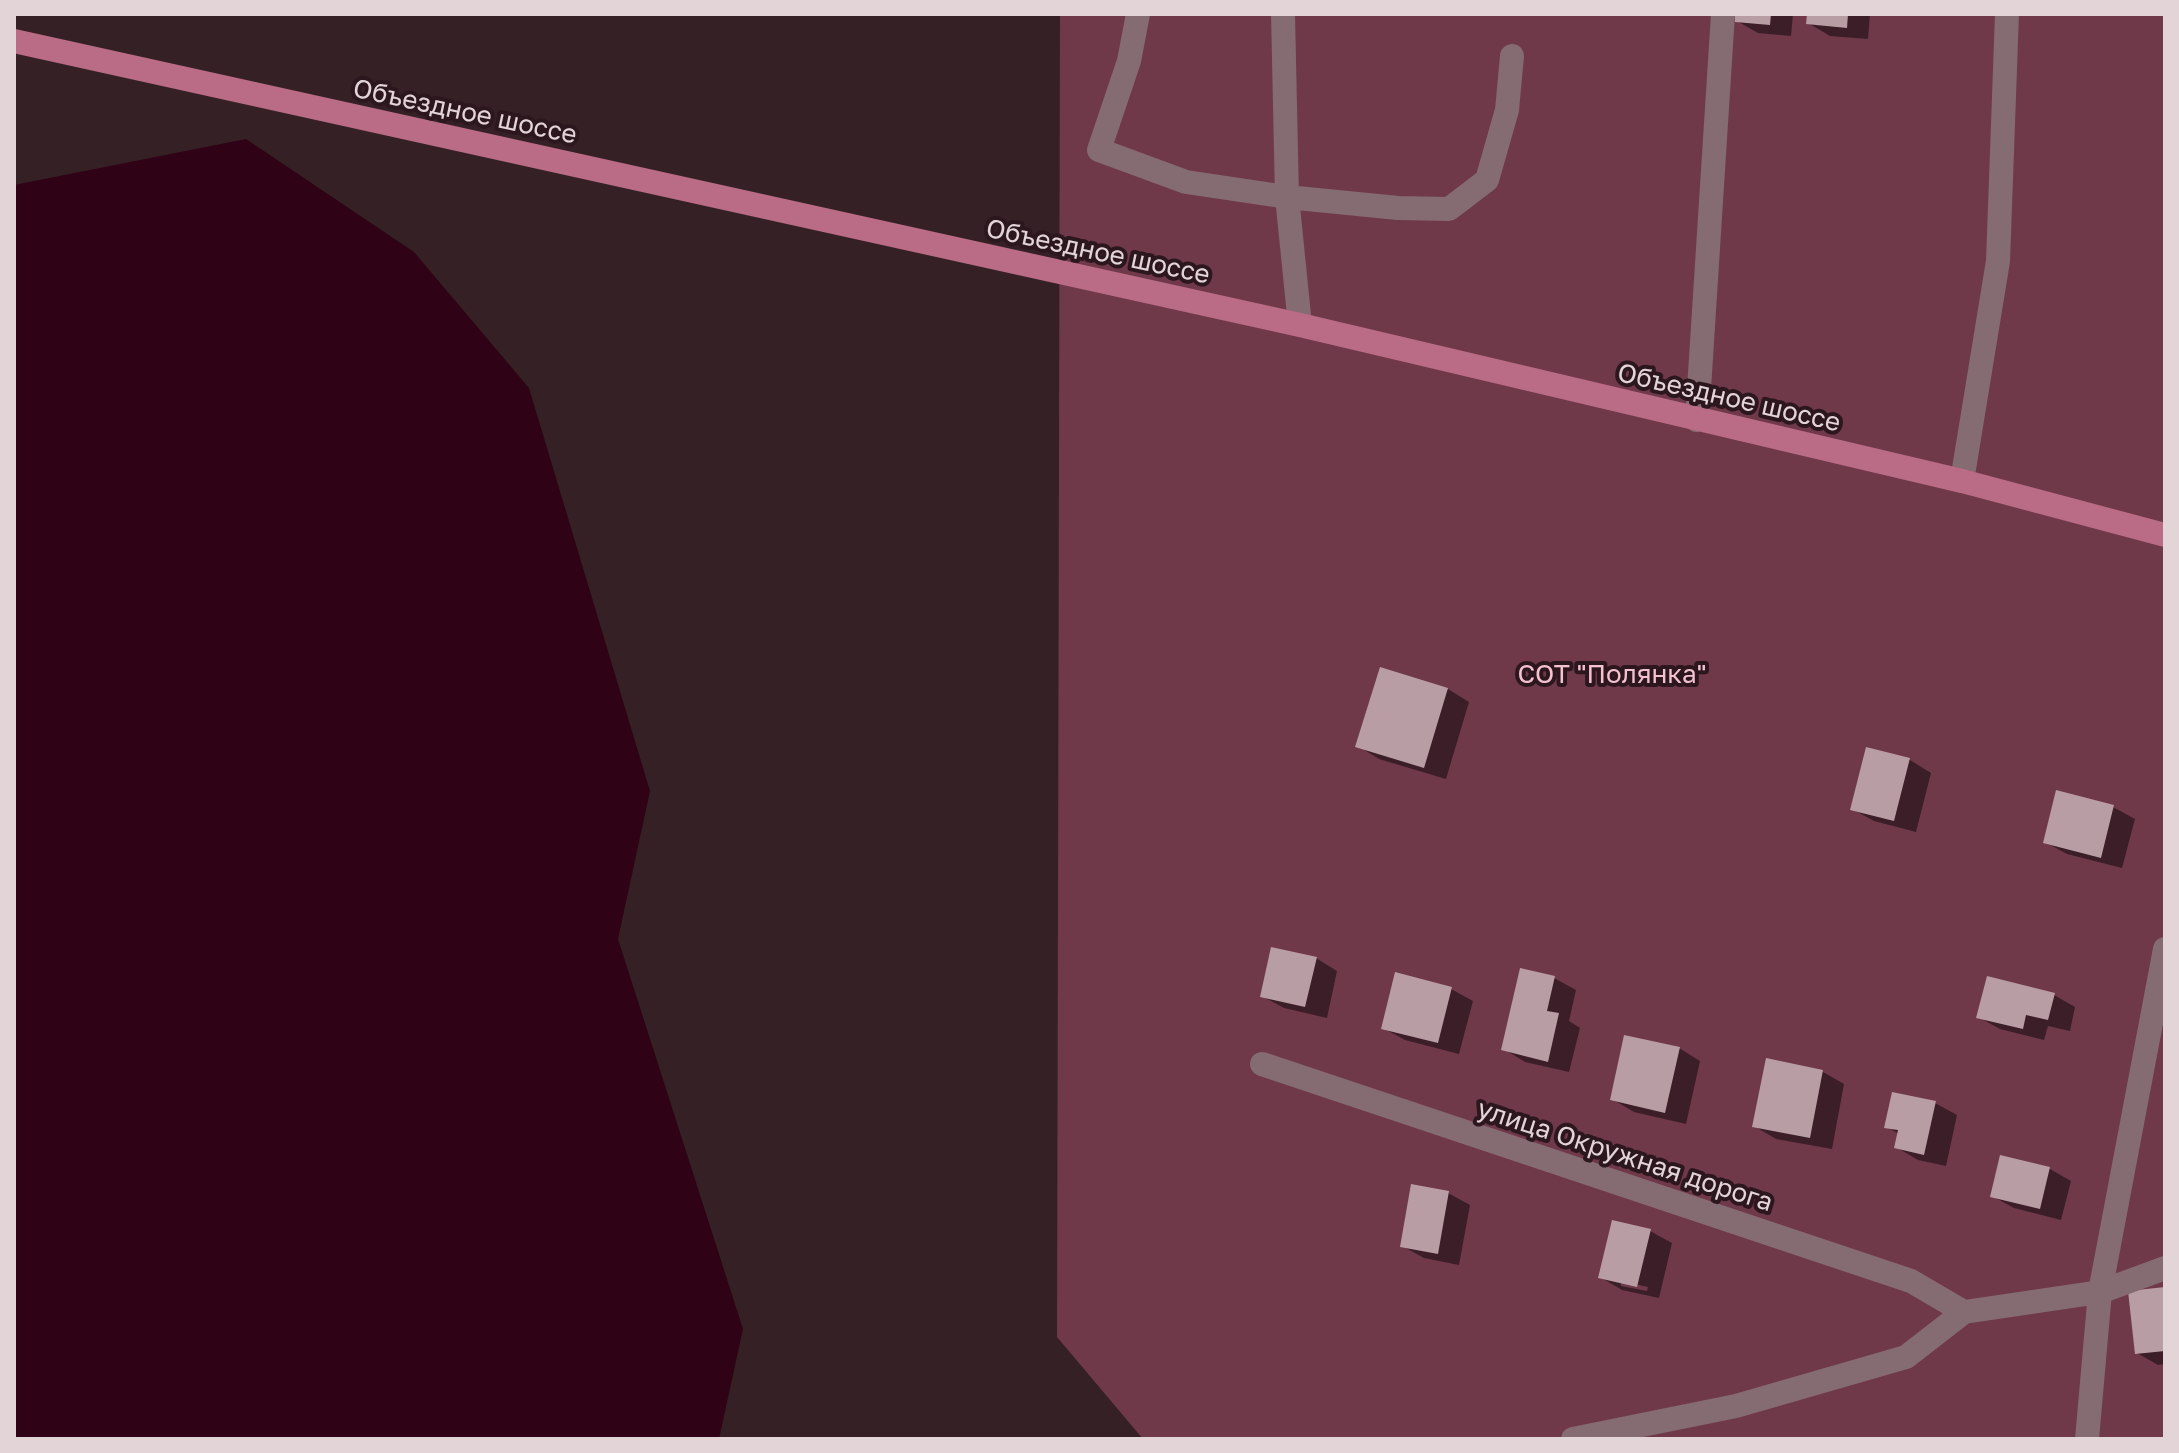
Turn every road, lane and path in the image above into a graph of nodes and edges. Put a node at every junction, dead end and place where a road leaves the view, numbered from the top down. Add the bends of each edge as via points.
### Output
1 (1138, 14) edge
2 (1283, 14) edge
3 (1723, 14) edge
4 (2007, 14) edge
5 (14, 41) edge
6 (1512, 56) dead end
7 (1287, 197) junction
8 (1300, 325) junction
9 (1697, 420) junction
10 (1962, 481) junction
11 (2165, 535) edge
12 (2165, 949) edge
13 (1262, 1064) dead end
14 (2165, 1268) edge
15 (2100, 1292) junction
16 (1964, 1312) junction
17 (1573, 1439) edge
18 (2087, 1439) edge

1 - 7 street via 1129,61 1099,150 1186,182
2 - 7 street
3 - 9 street
4 - 10 street via 1998,261
5 - 8 main road, Объездное шоссе
6 - 7 street via 1507,110 1487,180 1449,209
7 - 8 street
8 - 9 main road, Объездное шоссе
9 - 10 main road, Объездное шоссе
10 - 11 main road, Объездное шоссе
12 - 15 street
13 - 16 street, улица Окружная дорога via 1911,1281
14 - 15 street
15 - 16 street
15 - 18 street
16 - 17 street via 1906,1357 1736,1406

